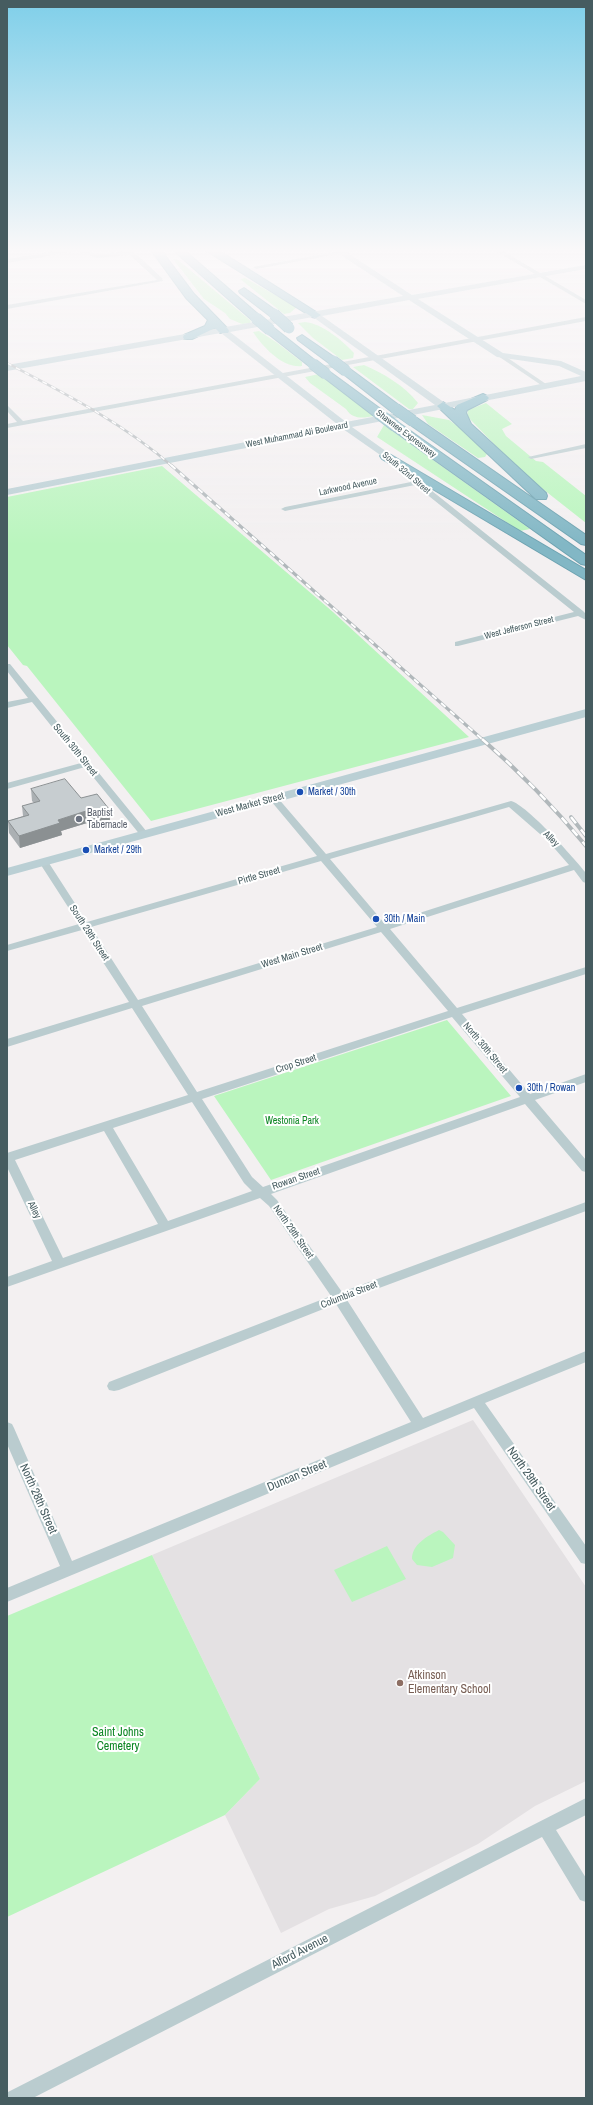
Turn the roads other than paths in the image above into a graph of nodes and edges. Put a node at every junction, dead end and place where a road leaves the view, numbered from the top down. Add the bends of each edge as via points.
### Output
1 (122, 348) edge
2 (246, 348) edge
3 (293, 348) edge
4 (316, 348) edge
5 (362, 348) edge
6 (430, 348) edge
7 (490, 348) edge
8 (500, 354) junction
9 (376, 358) junction
10 (7, 368) edge
11 (586, 375) edge
12 (281, 376) junction
13 (586, 378) edge
14 (546, 386) junction
15 (425, 394) junction
16 (483, 398) junction
17 (443, 406) junction
18 (7, 407) edge
19 (413, 417) junction
20 (22, 424) junction
21 (466, 424) junction
22 (7, 426) edge
23 (345, 426) junction
24 (586, 446) edge
25 (386, 456) junction
26 (531, 458) dead end
27 (416, 483) junction
28 (7, 492) edge
29 (285, 509) dead end
30 (586, 532) edge
31 (586, 541) edge
32 (586, 562) edge
33 (586, 576) edge
34 (583, 616) edge
35 (458, 644) dead end
36 (7, 666) edge
37 (33, 699) junction
38 (7, 705) edge
39 (586, 713) edge
40 (87, 764) junction
41 (7, 786) edge
42 (274, 799) junction
43 (511, 804) joint
44 (144, 834) junction
45 (324, 857) junction
46 (44, 862) junction
47 (576, 866) junction
48 (7, 872) edge
49 (586, 880) edge
50 (85, 926) junction
51 (384, 928) junction
52 (7, 948) edge
53 (586, 970) edge
54 (135, 1004) junction
55 (455, 1012) junction
56 (7, 1043) edge
57 (586, 1078) edge
58 (194, 1097) junction
59 (528, 1098) junction
60 (106, 1125) junction
61 (8, 1157) edge
62 (586, 1168) edge
63 (261, 1192) junction
64 (586, 1206) edge
65 (164, 1226) junction
66 (59, 1263) junction
67 (7, 1282) edge
68 (339, 1298) junction
69 (586, 1356) edge
70 (114, 1386) dead end
71 (476, 1401) junction
72 (420, 1425) junction
73 (7, 1428) edge
74 (586, 1558) edge
75 (69, 1570) junction
76 (7, 1595) edge
77 (586, 1806) edge
78 (545, 1827) junction
79 (586, 1894) edge
80 (14, 2098) edge

1 - 10 main road
2 - 12 main road, South 32nd Street
3 - 32 highway, Shawnee Expressway, bridge via 395,426
4 - 19 highway, Shawnee Expressway, bridge via 396,409
5 - 9 main road
6 - 9 street
7 - 8 main road
8 - 11 main road via 561,364
8 - 14 street
9 - 12 street
9 - 15 main road
12 - 20 street
12 - 23 main road, South 32nd Street
13 - 14 main road, West Muhammad Ali Boulevard
14 - 16 main road, West Muhammad Ali Boulevard
15 - 17 main road
15 - 19 main road via 428,403
16 - 17 main road, West Muhammad Ali Boulevard
16 - 21 highway via 460,408
17 - 19 main road, West Muhammad Ali Boulevard
17 - 21 highway
18 - 20 street
19 - 23 main road, West Muhammad Ali Boulevard
19 - 31 highway, Shawnee Expressway
20 - 22 street
21 - 30 highway via 520,479
23 - 25 main road, South 32nd Street
23 - 28 main road, West Muhammad Ali Boulevard
24 - 26 street
25 - 27 street, South 32nd Street
25 - 33 highway
27 - 29 street, Larkwood Avenue
27 - 34 street, South 32nd Street
34 - 35 street, West Jefferson Street
36 - 37 street, South 30th Street
37 - 38 street
37 - 40 street, South 30th Street
39 - 42 main road, West Market Street
40 - 41 street
40 - 44 street, South 30th Street
42 - 44 main road, West Market Street
42 - 45 street
43 - 45 street, Pirtle Street
43 - 47 street, Alley via 536,824
44 - 46 main road, West Market Street
45 - 50 street, Pirtle Street
45 - 51 street
46 - 48 main road, West Market Street
46 - 50 street, South 29th Street
47 - 49 street, Alley
47 - 51 street, West Main Street
50 - 52 street, Pirtle Street
50 - 54 street, South 29th Street
51 - 54 street, West Main Street
51 - 55 street, North 30th Street
53 - 55 street, Crop Street
54 - 56 street, West Main Street
54 - 58 street, North 29th Street
55 - 58 street, Crop Street
55 - 59 street, North 30th Street
57 - 59 street, Rowan Street
58 - 60 street, Crop Street
58 - 63 street, North 29th Street via 248,1180
59 - 62 street, North 30th Street
59 - 63 street, Rowan Street
60 - 61 street, Crop Street
60 - 65 street
61 - 66 street, Alley
63 - 65 street, Rowan Street
63 - 68 street, North 29th Street via 273,1203
64 - 68 street, Columbia Street
65 - 66 street, Rowan Street
66 - 67 street, Rowan Street
68 - 70 street, Columbia Street
68 - 72 street, North 29th Street
69 - 71 street, Duncan Street
71 - 72 street, Duncan Street
71 - 74 street, North 29th Street
72 - 75 street, Duncan Street
73 - 75 street, North 28th Street
75 - 76 street, Duncan Street
77 - 78 street, Alford Avenue
78 - 79 street
78 - 80 street, Alford Avenue

